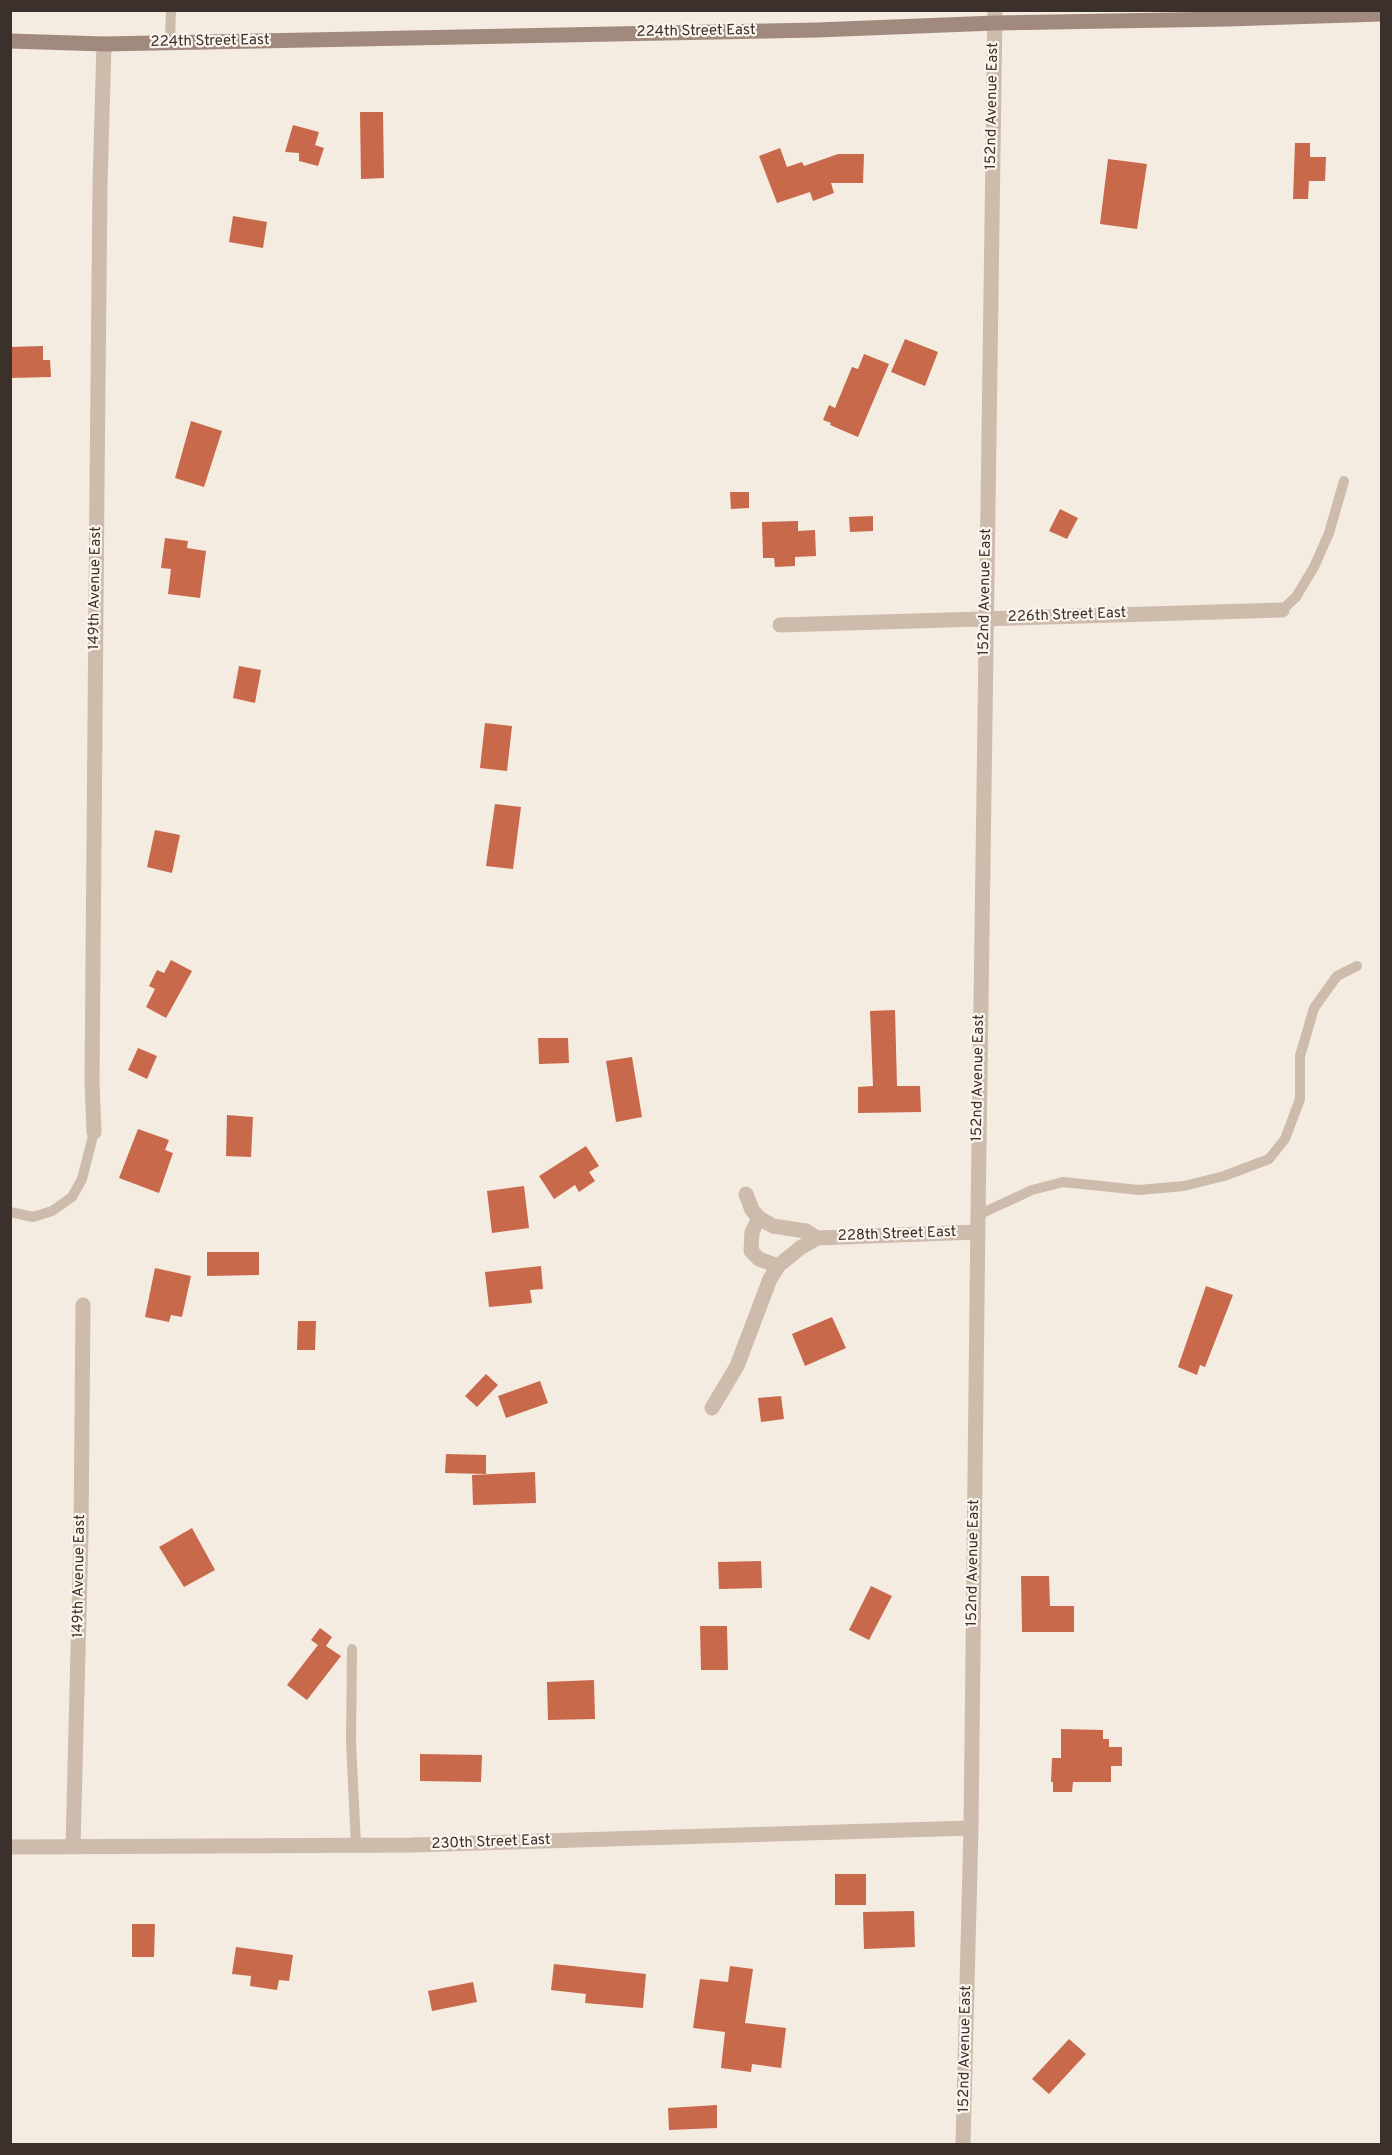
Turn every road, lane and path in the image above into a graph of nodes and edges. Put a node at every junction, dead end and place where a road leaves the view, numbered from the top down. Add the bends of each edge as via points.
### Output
1 (171, 10) edge
2 (1382, 14) edge
3 (995, 16) edge
4 (10, 41) edge
5 (170, 42) junction
6 (104, 44) junction
7 (1344, 481) dead end
8 (1282, 610) joint
9 (986, 618) junction
10 (780, 625) dead end
11 (1357, 966) dead end
12 (94, 1132) joint
13 (746, 1194) dead end
14 (10, 1212) edge
15 (978, 1215) junction
16 (759, 1218) junction
17 (977, 1232) junction
18 (817, 1239) junction
19 (778, 1266) junction
20 (83, 1305) dead end
21 (712, 1408) dead end
22 (352, 1649) dead end
23 (971, 1828) junction
24 (356, 1845) junction
25 (10, 1847) edge
26 (74, 1847) junction
27 (963, 2145) edge

1 - 5 lane
2 - 3 street, 224th Street East via 1227,19
3 - 5 street, 224th Street East via 805,30
3 - 9 street, 152nd Avenue East
4 - 6 street, 224th Street East
5 - 6 street, 224th Street East
6 - 12 street, 149th Avenue East via 97,474
7 - 8 lane via 1329,534 1314,567 1296,597
8 - 9 street, 226th Street East
9 - 10 street, 226th Street East
9 - 15 street, 152nd Avenue East
11 - 15 lane via 1337,976 1314,1008 1300,1056 1300,1100 1285,1139 1269,1159 1184,1186 1139,1190 1063,1182 1032,1190
12 - 14 lane via 82,1179 72,1197 52,1211 33,1217
13 - 16 street
15 - 17 street, 152nd Avenue East
16 - 18 street via 773,1226 806,1231
16 - 19 street via 752,1232 751,1251 759,1259
17 - 18 street, 228th Street East
17 - 23 street, 152nd Avenue East
18 - 19 street
19 - 21 street via 760,1301 736,1366
20 - 26 street, 149th Avenue East
22 - 24 lane
23 - 24 street, 230th Street East
23 - 27 street, 152nd Avenue East
24 - 26 street, 230th Street East
25 - 26 street, 230th Street East

